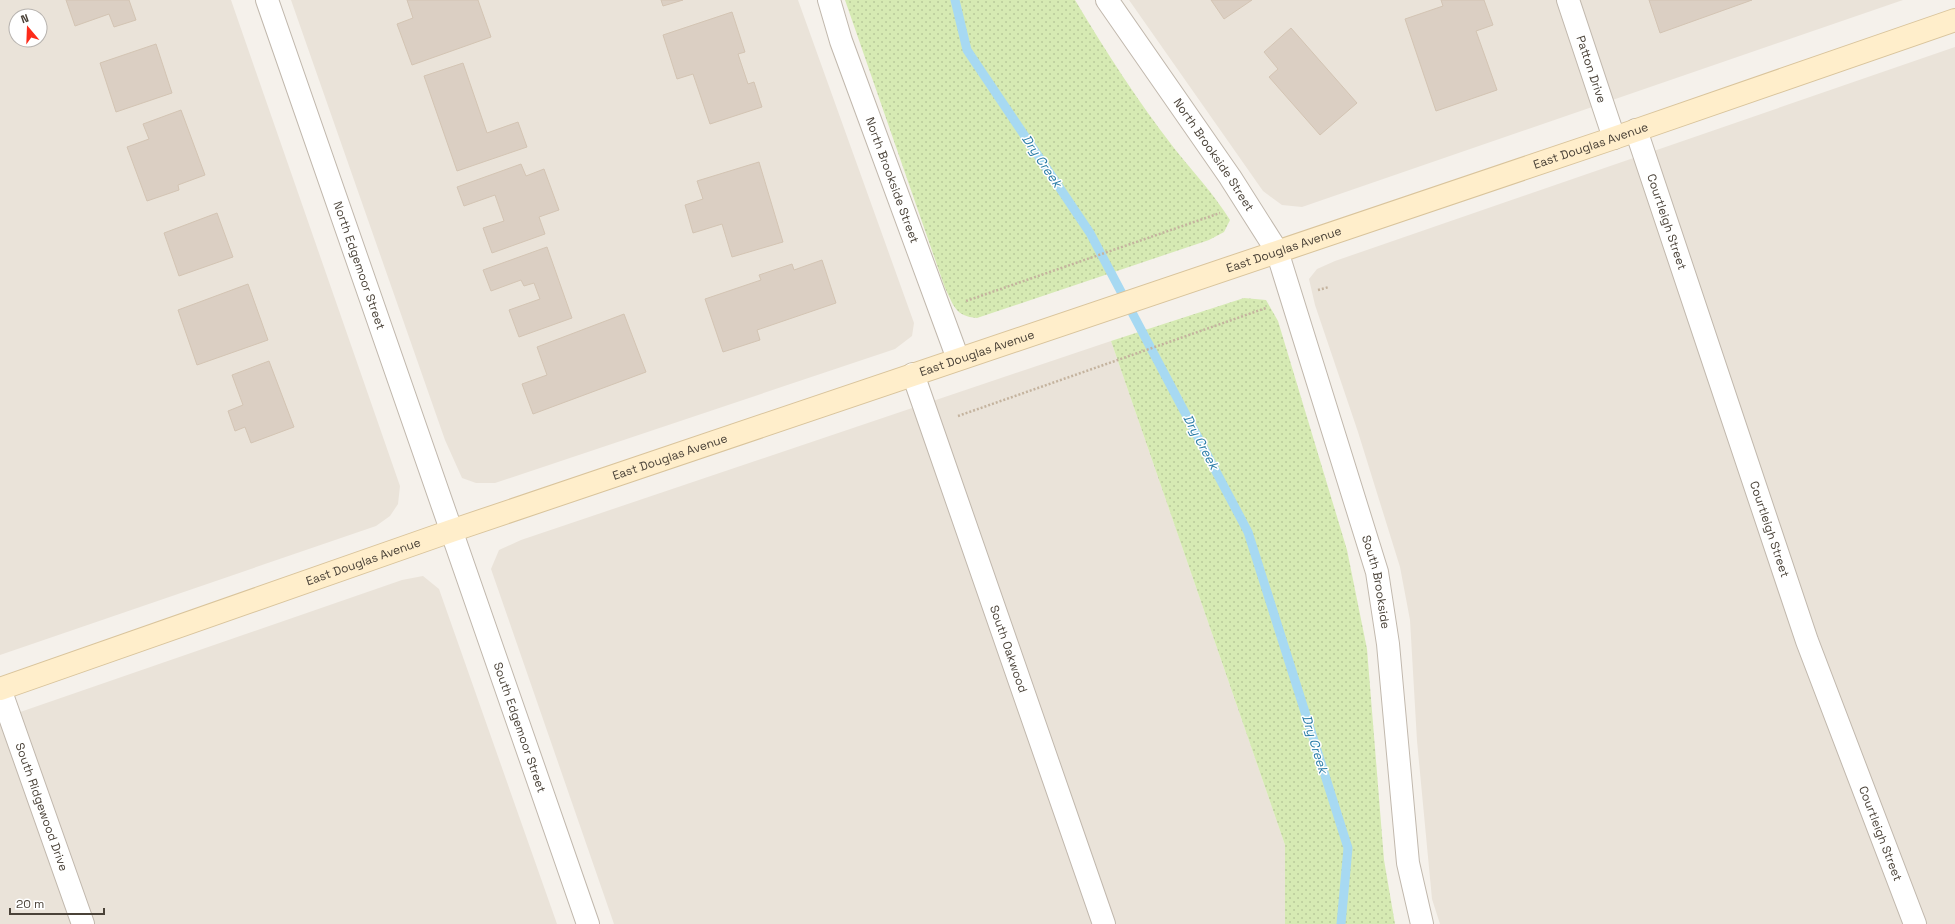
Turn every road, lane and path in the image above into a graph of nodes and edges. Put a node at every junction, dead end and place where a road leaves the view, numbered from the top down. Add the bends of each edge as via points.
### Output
1 (267, 0) edge
2 (829, 0) edge
3 (1107, 0) edge
4 (1568, 0) edge
5 (1955, 20) edge
6 (1636, 130) junction
7 (1614, 138) junction
8 (1247, 203) junction
9 (1277, 252) junction
10 (1329, 287) dead end
11 (1292, 298) junction
12 (940, 310) junction
13 (958, 359) junction
14 (913, 374) junction
15 (931, 426) junction
16 (451, 531) junction
17 (0, 689) edge
18 (83, 924) edge
19 (588, 924) edge
20 (1104, 924) edge
21 (1422, 924) edge
22 (1915, 924) edge

1 - 16 street, North Edgemoor Street
2 - 12 street, North Brookside Street via 841,41
3 - 8 street, North Brookside Street
4 - 7 street, Patton Drive
5 - 6 main road, East Douglas Avenue
6 - 7 main road, East Douglas Avenue
6 - 22 street, Courtleigh Street via 1807,641
7 - 9 main road, East Douglas Avenue
8 - 9 street, North Brookside Street
8 - 12 path
9 - 11 street, South Brookside
9 - 13 main road, East Douglas Avenue
10 - 11 path
11 - 15 path
11 - 21 street, South Brookside via 1377,572 1388,644 1408,863
12 - 13 street, North Brookside Street
13 - 14 main road, East Douglas Avenue
14 - 15 street, South Oakwood
14 - 16 main road, East Douglas Avenue
15 - 20 street, South Oakwood
16 - 17 main road, East Douglas Avenue
16 - 19 street, South Edgemoor Street
17 - 18 street, South Ridgewood Drive

